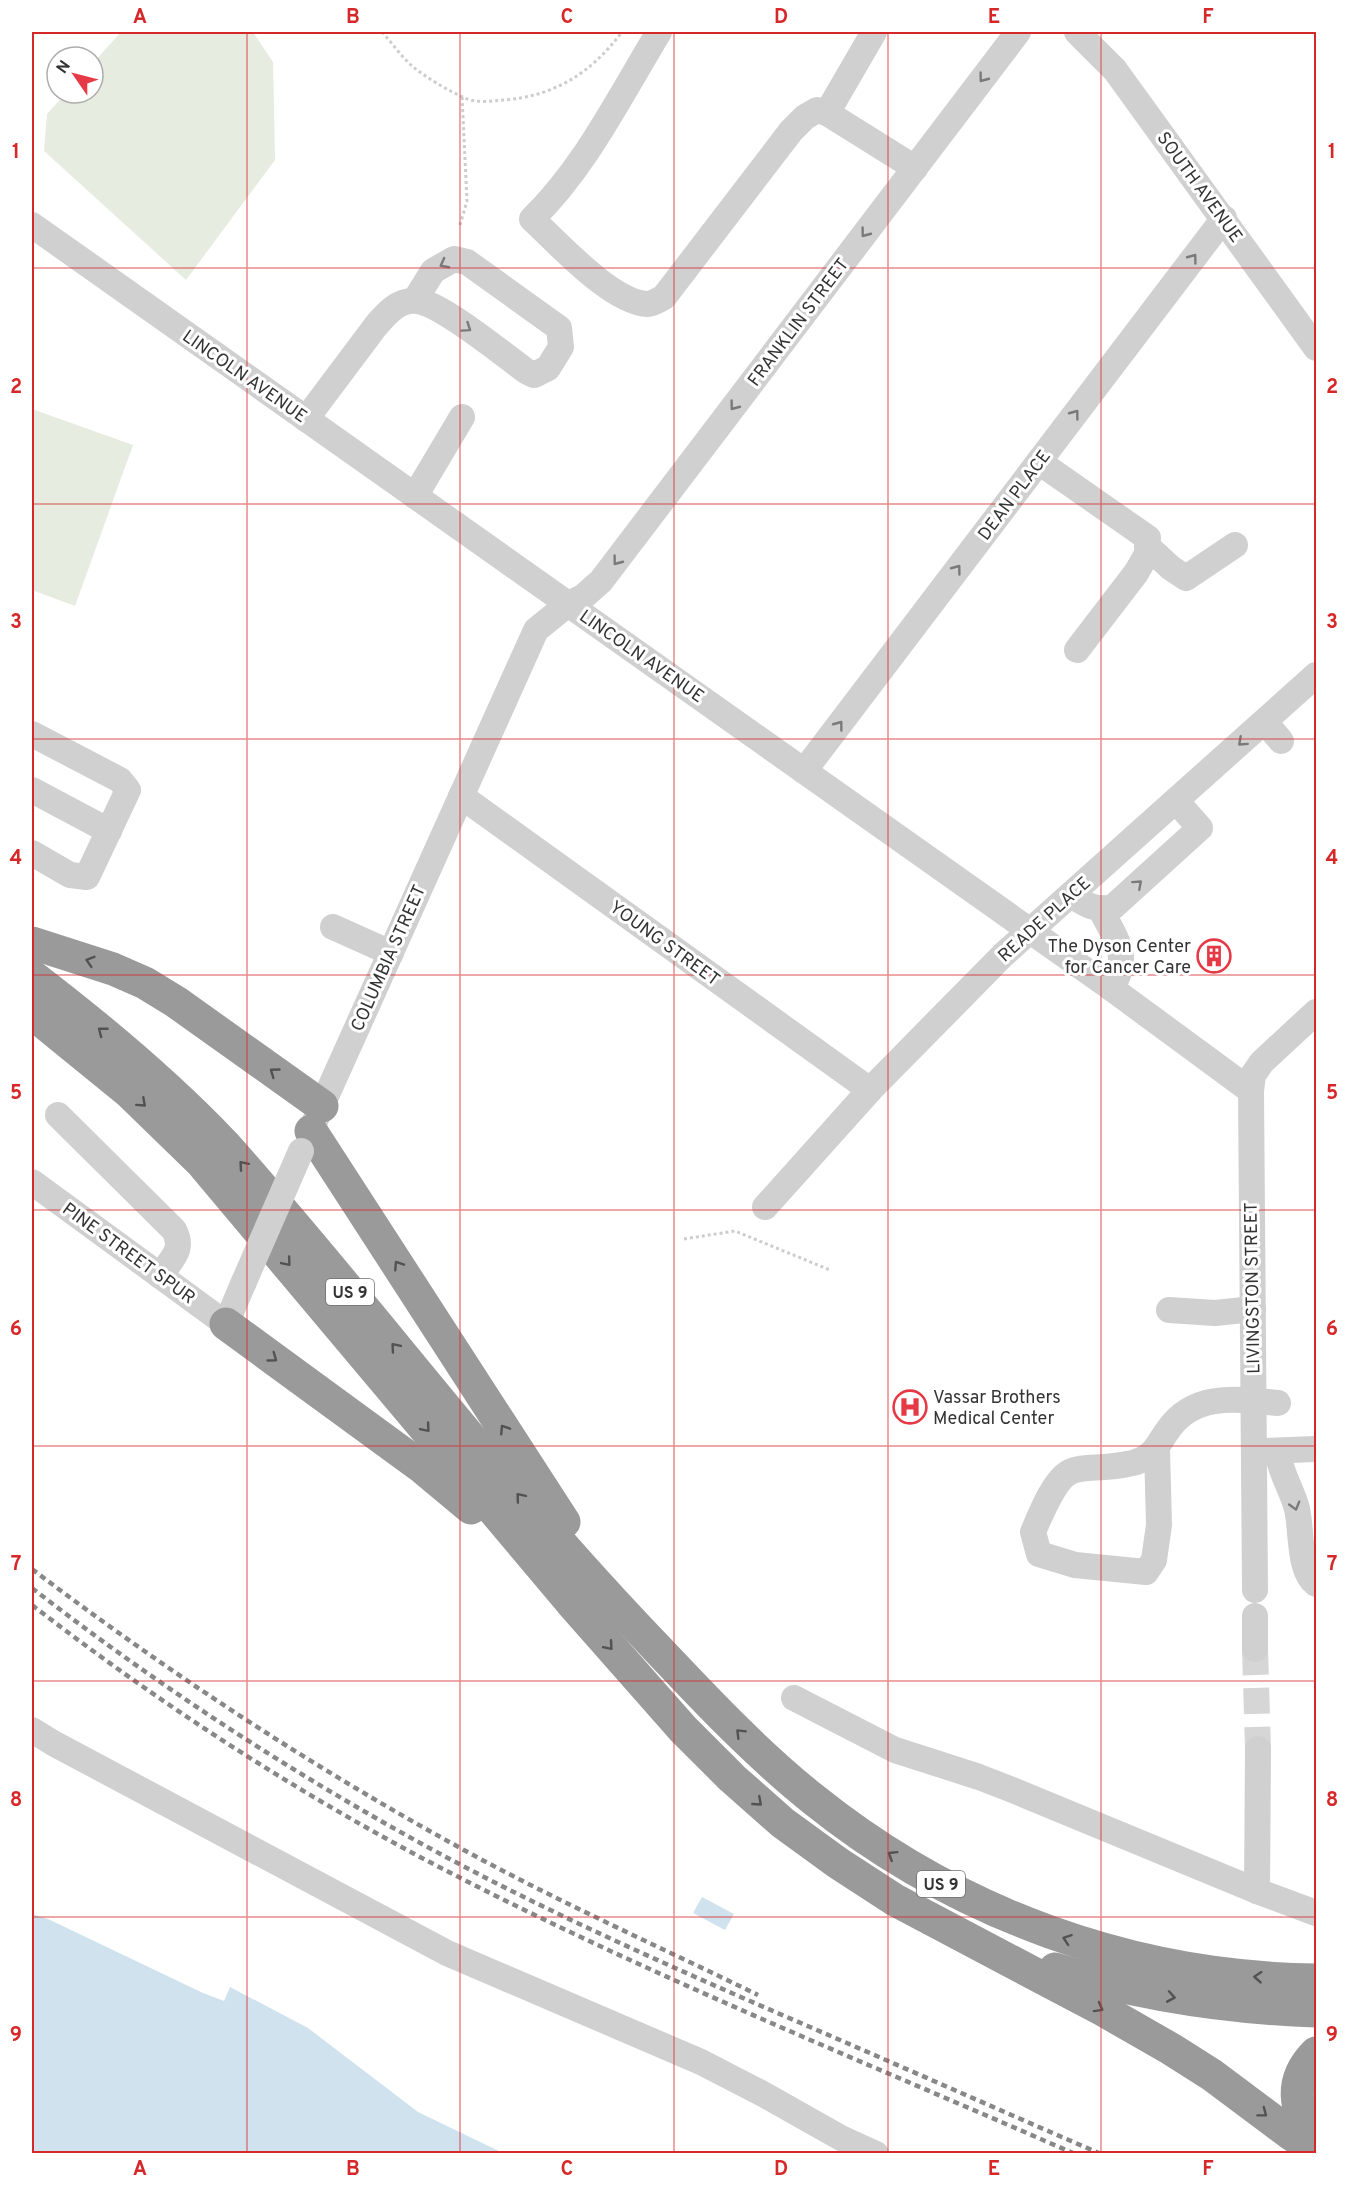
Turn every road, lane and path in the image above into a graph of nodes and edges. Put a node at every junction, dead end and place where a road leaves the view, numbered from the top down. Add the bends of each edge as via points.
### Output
1 (382, 32) edge
2 (622, 32) edge
3 (659, 32) edge
4 (874, 32) edge
5 (1018, 32) edge
6 (1077, 32) edge
7 (462, 96) junction
8 (827, 112) junction
9 (915, 168) junction
10 (1224, 218) junction
11 (32, 225) edge
12 (460, 225) dead end
13 (415, 300) junction
14 (1317, 348) edge
15 (462, 417) dead end
16 (306, 419) junction
17 (1039, 462) junction
18 (415, 496) junction
19 (1235, 545) dead end
20 (1148, 546) junction
21 (568, 603) junction
22 (1077, 650) dead end
23 (1317, 675) edge
24 (32, 734) edge
25 (804, 771) junction
26 (32, 790) edge
27 (461, 796) junction
28 (1176, 801) junction
29 (109, 831) junction
30 (32, 854) edge
31 (1071, 895) junction
32 (1101, 910) junction
33 (333, 927) dead end
34 (1030, 932) junction
35 (32, 943) edge
36 (391, 952) junction
37 (32, 976) edge
38 (1111, 988) junction
39 (32, 1013) edge
40 (1316, 1014) edge
41 (870, 1090) junction
42 (1251, 1091) junction
43 (58, 1115) dead end
44 (311, 1129) junction
45 (32, 1182) edge
46 (765, 1207) dead end
47 (684, 1239) dead end
48 (830, 1270) dead end
49 (160, 1276) junction
50 (1252, 1309) junction
51 (1168, 1310) dead end
52 (226, 1324) junction
53 (1266, 1402) junction
54 (1157, 1449) junction
55 (1317, 1449) edge
56 (1266, 1451) junction
57 (1317, 1584) edge
58 (1255, 1590) dead end
59 (570, 1602) junction
60 (1255, 1616) dead end
61 (643, 1634) junction
62 (1255, 1649) tunnel mouth
63 (794, 1698) dead end
64 (32, 1730) edge
65 (1258, 1749) tunnel mouth
66 (1257, 1891) junction
67 (1317, 1913) edge
68 (955, 1931) junction
69 (1317, 1980) edge
70 (1317, 2011) edge
71 (1317, 2053) edge
72 (1317, 2139) edge
73 (1317, 2150) edge
74 (876, 2154) edge

1 - 7 path via 412,66
2 - 7 path via 577,76 543,94 489,102
3 - 8 street via 578,168 532,219 606,286 628,298 649,304 664,297 790,131 818,110
4 - 8 street
5 -> 9 street, FRANKLIN STREET
6 - 10 street, SOUTH AVENUE via 1115,70
7 - 12 path via 467,201
8 - 9 street
9 -> 21 street, FRANKLIN STREET via 601,581 583,597
10 - 14 street, SOUTH AVENUE
17 -> 10 street, DEAN PLACE
11 - 16 street, LINCOLN AVENUE
13 -> 13 street via 467,328 534,375 548,368 561,347 559,328 467,262 454,259 433,270
13 - 16 street via 398,304 386,314
15 - 18 street
16 - 18 street, LINCOLN AVENUE
17 - 20 street via 1148,538
25 -> 17 street, DEAN PLACE
18 - 21 street, LINCOLN AVENUE
19 - 20 street via 1186,578
20 - 22 street via 1136,573
21 - 25 street, LINCOLN AVENUE
21 - 27 street, COLUMBIA STREET via 536,630
23 -> 28 street, READE PLACE via 1273,731
24 - 29 street via 120,780 128,790
25 - 34 street, LINCOLN AVENUE
26 - 29 street
27 - 36 street, COLUMBIA STREET
27 - 41 street, YOUNG STREET
28 - 31 street, READE PLACE
32 -> 28 street via 1113,907 1205,823
29 - 30 street via 87,877 70,875
31 - 32 street
31 - 34 street, READE PLACE
32 - 38 street via 1122,952 1120,975
33 - 36 street
34 - 38 street, LINCOLN AVENUE
34 - 41 street, READE PLACE
44 -> 35 highway via 176,1002 113,969
36 - 44 street, COLUMBIA STREET
61 -> 37 highway, US 9 via 536,1515 224,1144 126,1050
38 - 42 street, LINCOLN AVENUE
39 -> 59 highway, US 9 via 129,1092 201,1162
40 - 42 street, LIVINGSTON STREET via 1262,1062 1252,1075
41 - 46 street, READE PLACE
42 - 50 street, LIVINGSTON STREET
43 - 49 street via 174,1230 179,1239 178,1251
44 - 52 street, COLUMBIA STREET, bridge
61 -> 44 highway via 595,1570
45 - 49 street, PINE STREET SPUR
47 - 48 path via 735,1231
49 - 52 street, PINE STREET SPUR
50 - 51 street via 1215,1313
50 - 53 street, LIVINGSTON STREET
52 -> 59 highway via 439,1480
53 - 54 street via 1210,1401 1189,1408 1168,1429
53 - 56 street, LIVINGSTON STREET
54 - 54 street via 1140,1460 1066,1474 1049,1497 1033,1532 1039,1554 1075,1565 1146,1572 1154,1560 1159,1525
55 - 56 street
56 -> 57 street via 1279,1463 1297,1509 1305,1567
56 - 58 street, LIVINGSTON STREET
59 -> 68 highway, US 9 via 707,1754 757,1800 865,1881
60 - 62 street
69 -> 61 highway, US 9 via 1238,1976 1137,1959 1044,1931 951,1889 893,1856 812,1798 745,1738
63 - 66 street via 895,1750 1015,1791
64 - 74 street via 447,1953 700,2062
65 - 66 street
66 - 67 street
68 -> 70 highway, US 9 via 1044,1966 1128,1989 1218,2005
68 -> 73 highway via 1165,2045
71 - 72 highway via 1300,2077 1297,2099 1303,2121

